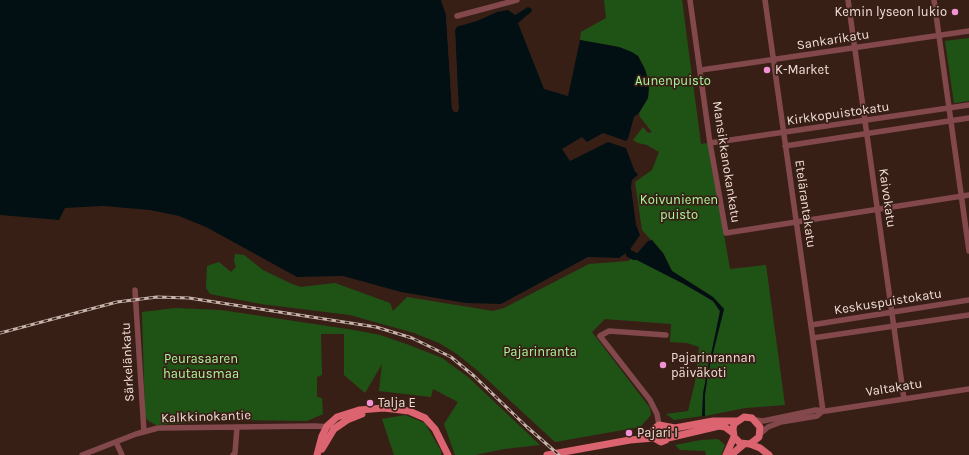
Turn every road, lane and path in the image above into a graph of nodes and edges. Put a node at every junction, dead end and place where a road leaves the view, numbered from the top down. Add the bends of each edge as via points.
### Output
1 (516, 0) edge
2 (690, 0) edge
3 (765, 0) edge
4 (848, 0) edge
5 (934, 0) edge
6 (457, 16) dead end
7 (969, 31) edge
8 (939, 35) junction
9 (855, 47) junction
10 (774, 60) junction
11 (701, 70) junction
12 (969, 105) edge
13 (949, 108) junction
14 (969, 118) edge
15 (951, 120) junction
16 (865, 121) junction
17 (783, 133) junction
18 (867, 134) junction
19 (710, 143) junction
20 (785, 146) junction
21 (969, 195) edge
22 (961, 196) junction
23 (878, 210) junction
24 (796, 222) junction
25 (969, 251) edge
26 (134, 290) dead end
27 (969, 300) edge
28 (892, 313) junction
29 (969, 315) edge
30 (811, 325) junction
31 (894, 326) junction
32 (666, 335) dead end
33 (813, 338) junction
34 (969, 389) edge
35 (904, 399) junction
36 (823, 411) junction
37 (756, 420) junction
38 (737, 421) junction
39 (237, 427) junction
40 (656, 427) junction
41 (330, 428) junction
42 (667, 428) junction
43 (144, 432) junction
44 (734, 435) junction
45 (759, 437) junction
46 (654, 438) junction
47 (668, 438) junction
48 (636, 439) junction
49 (116, 442) junction
50 (747, 444) junction
51 (760, 448) junction
52 (235, 454) edge
53 (82, 455) edge
54 (122, 455) edge
55 (318, 455) edge
56 (448, 455) edge
57 (547, 455) edge
58 (726, 455) edge
59 (731, 455) edge
60 (769, 455) edge

1 - 6 street
2 - 11 street, Mansikkanokankatu
3 - 10 street, Etelärantakatu
4 - 9 street, Kaivokatu
5 - 8 street
7 - 8 street, Sankarikatu
8 - 9 street, Sankarikatu
8 - 13 street
9 - 10 street, Sankarikatu
9 - 16 street, Kaivokatu
10 - 11 street, Sankarikatu
10 - 17 street, Etelärantakatu
11 - 19 street, Mansikkanokankatu
12 - 13 street, Kirkkopuistokatu
13 - 15 street
13 - 16 street, Kirkkopuistokatu
14 - 15 street, Kirkkopuistokatu
15 - 18 street, Kirkkopuistokatu
15 - 22 street
16 - 17 street, Kirkkopuistokatu
16 - 18 street, Kaivokatu
17 - 19 street, Kirkkopuistokatu
17 - 20 street, Etelärantakatu
18 - 20 street, Kirkkopuistokatu
18 - 23 street, Kaivokatu
19 - 24 street, Mansikkanokankatu via 726,233
20 - 24 street, Etelärantakatu
21 - 22 street
22 - 23 street
22 - 25 street
23 - 24 street
23 - 28 street, Kaivokatu
24 - 30 street, Etelärantakatu
26 - 43 street, Särkelänkatu
27 - 28 street, Keskuspuistokatu
28 - 30 street, Keskuspuistokatu
28 - 31 street, Kaivokatu
29 - 31 street, Keskuspuistokatu
30 - 33 street, Etelärantakatu
31 - 33 street, Keskuspuistokatu
31 - 35 street, Kaivokatu
32 - 40 street via 609,331 600,336 650,400 657,414
33 - 36 street, Etelärantakatu
34 - 35 street, Valtakatu
35 - 36 street, Valtakatu
36 - 37 street, Valtakatu
36 - 45 street, Valtakatu via 817,416 781,422 768,427
37 - 38 main road via 744,417
37 - 45 main road via 760,426
38 - 42 main road via 713,421
38 - 44 main road via 733,429
39 - 41 street, Kalkkinokantie
39 - 43 street, Kalkkinokantie via 158,428
39 - 52 street
40 - 42 main road
40 - 46 main road via 652,434
40 - 48 main road
41 - 55 main road via 322,436
41 - 56 main road via 337,418 347,413 397,408 417,413 425,418 436,429
42 - 47 main road
43 - 49 street, Kalkkinokantie
44 - 47 main road via 725,427 719,426
44 - 50 main road
44 - 58 main road
45 - 50 main road
45 - 51 main road
46 - 47 main road via 661,442
46 - 48 main road
48 - 57 main road
49 - 53 street, Kalkkinokantie
49 - 54 street
50 - 51 main road
50 - 59 main road
51 - 60 main road

